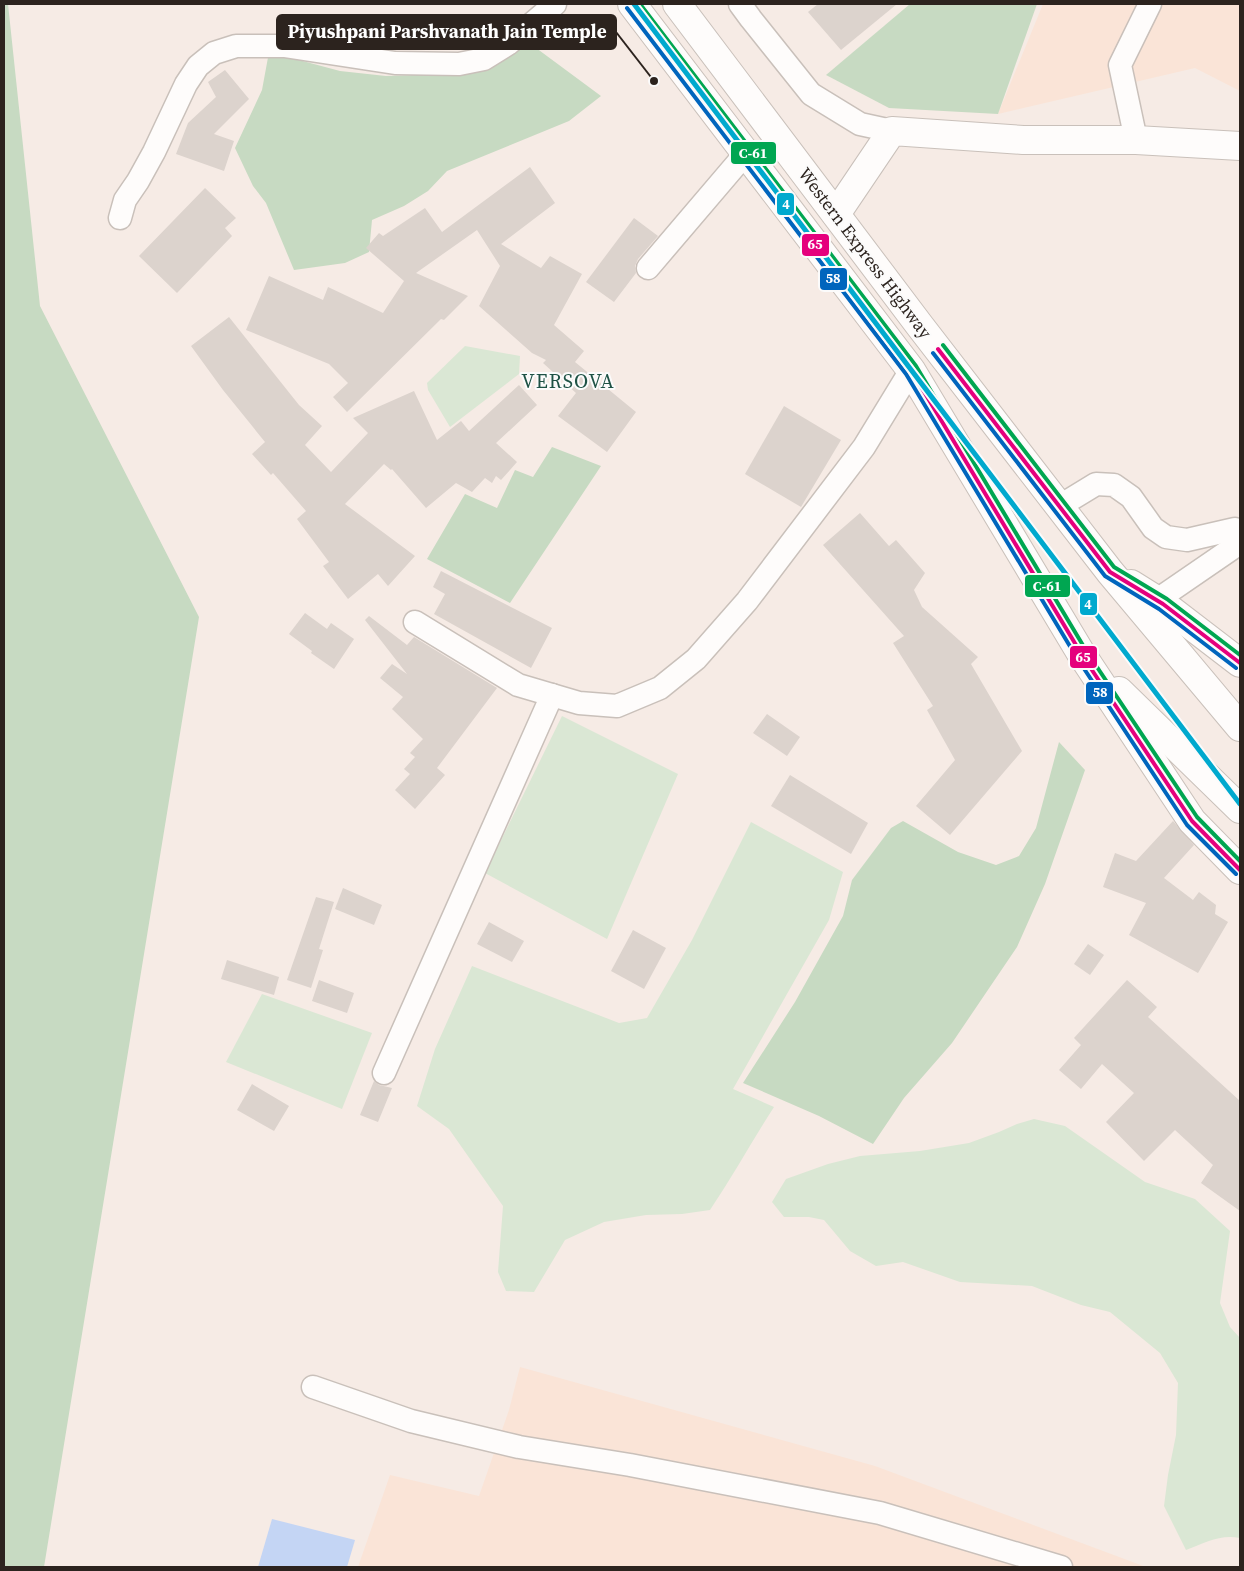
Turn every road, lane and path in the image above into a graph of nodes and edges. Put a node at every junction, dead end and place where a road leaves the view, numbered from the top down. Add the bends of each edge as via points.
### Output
1 (555, 4) edge
2 (632, 4) edge
3 (677, 4) edge
4 (740, 4) edge
5 (1150, 4) edge
6 (892, 131) junction
7 (1136, 140) junction
8 (1240, 146) edge
9 (746, 154) junction
10 (836, 214) junction
11 (120, 218) dead end
12 (648, 268) dead end
13 (911, 370) junction
14 (1060, 506) junction
15 (1240, 531) edge
16 (1240, 543) edge
17 (1110, 572) junction
18 (1157, 600) junction
19 (415, 622) dead end
20 (1082, 655) junction
21 (1240, 663) edge
22 (552, 695) junction
23 (1240, 727) edge
24 (1240, 809) edge
25 (1240, 870) edge
26 (384, 1073) dead end
27 (313, 1387) dead end
28 (1061, 1567) edge

1 - 11 street via 508,44 484,59 459,64 395,63 284,46 236,46 214,53 198,66 186,84 154,152 125,200
2 - 9 highway, Western Express Highway
3 - 10 highway, Western Express Highway
4 - 6 street via 811,94 860,124
5 - 7 street via 1120,65
6 - 7 highway via 1023,140
6 - 10 highway
7 - 8 highway
9 - 12 street
9 - 13 highway, Western Express Highway
10 - 14 highway, Western Express Highway
13 - 20 highway, Western Express Highway
13 - 22 street via 864,447 748,601 696,659 660,688 617,706 579,703
14 - 15 street via 1096,484 1114,485 1131,497 1153,528 1166,537 1188,540 1235,529
14 - 17 highway, Western Express Highway
16 - 18 street
17 - 18 highway
17 - 23 highway, Western Express Highway
18 - 21 highway
19 - 22 street via 518,685
20 - 24 highway
20 - 25 highway, Western Express Highway via 1192,821
22 - 26 street
27 - 28 street via 412,1421 519,1447 880,1513

